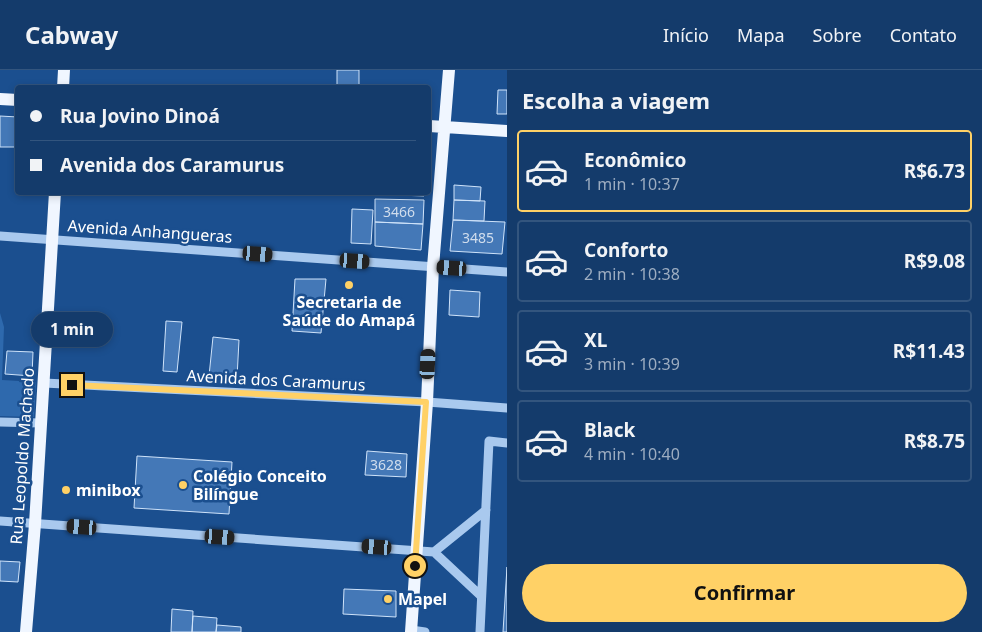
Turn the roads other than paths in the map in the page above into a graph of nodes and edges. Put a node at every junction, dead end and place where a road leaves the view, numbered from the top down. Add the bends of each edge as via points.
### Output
1 (64, 70) edge
2 (449, 70) edge
3 (62, 85) edge
4 (0, 98) edge
5 (15, 100) edge
6 (431, 126) edge
7 (444, 126) junction
8 (507, 131) edge
9 (55, 195) edge
10 (0, 236) edge
11 (51, 239) junction
12 (433, 267) junction
13 (507, 272) edge
14 (44, 383) junction
15 (426, 402) junction
16 (507, 408) edge
17 (0, 422) edge
18 (41, 423) junction
19 (507, 442) edge
20 (486, 510) junction
21 (0, 522) edge
22 (35, 524) junction
23 (416, 550) junction
24 (434, 552) junction
25 (481, 596) junction
26 (411, 631) edge
27 (26, 632) edge
28 (425, 632) edge
29 (480, 632) edge

1 - 3 main road
2 - 7 main road
4 - 5 main road
6 - 7 main road
7 - 8 main road
7 - 12 main road
9 - 11 main road, Rua Leopoldo Machado
10 - 11 street, Avenida Anhangueras
11 - 12 street, Avenida Anhangueras
11 - 14 main road, Rua Leopoldo Machado
12 - 13 street, Avenida Anhangueras
12 - 15 main road
14 - 15 street, Avenida dos Caramurus
14 - 18 main road, Rua Leopoldo Machado
15 - 16 street, Avenida dos Caramurus
15 - 23 main road
17 - 18 street
18 - 22 main road, Rua Leopoldo Machado
19 - 20 street via 489,441
20 - 24 street
20 - 25 street
21 - 22 street
22 - 23 street
22 - 27 main road, Rua Leopoldo Machado
23 - 24 street
23 - 26 main road
24 - 25 street
25 - 29 street
26 - 28 street

